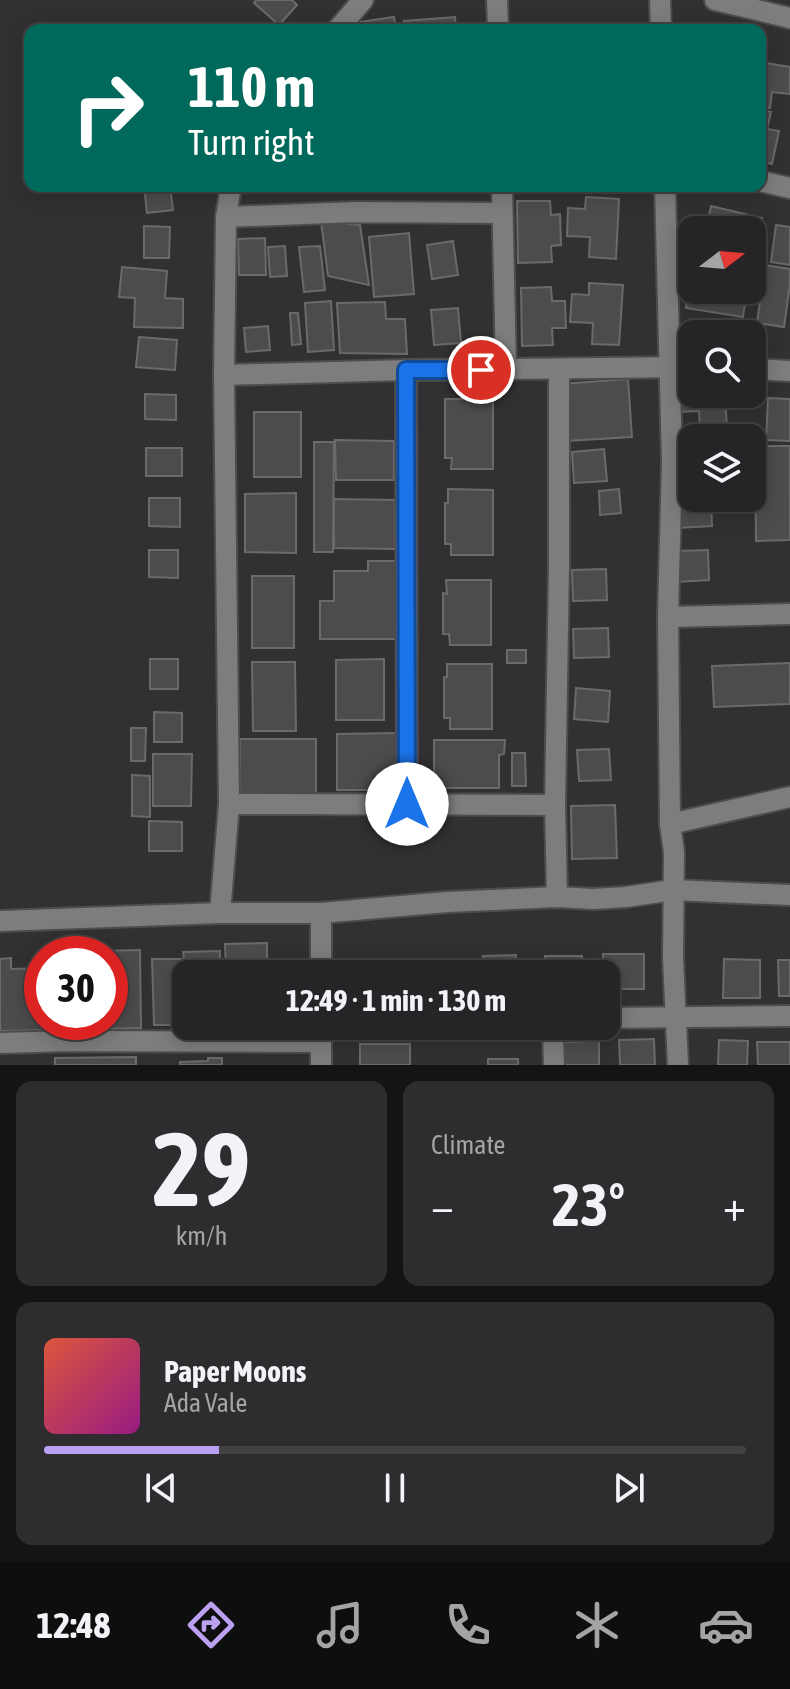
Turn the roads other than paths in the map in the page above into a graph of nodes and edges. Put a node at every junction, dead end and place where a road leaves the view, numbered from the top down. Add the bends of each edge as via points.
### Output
1 (363, 0) edge
2 (497, 0) edge
3 (660, 0) edge
4 (715, 0) edge
5 (790, 18) edge
6 (342, 24) edge
7 (498, 24) edge
8 (661, 24) edge
9 (766, 182) edge
10 (790, 188) edge
11 (230, 192) edge
12 (502, 192) edge
13 (665, 192) edge
14 (502, 213) junction
15 (226, 217) junction
16 (670, 367) junction
17 (678, 367) edge
18 (559, 369) junction
19 (406, 370) junction
20 (506, 370) junction
21 (766, 370) edge
22 (790, 371) edge
23 (224, 375) junction
24 (790, 614) edge
25 (668, 617) junction
26 (790, 797) edge
27 (229, 804) junction
28 (407, 804) junction
29 (555, 805) junction
30 (670, 824) junction
31 (673, 890) junction
32 (790, 895) edge
33 (557, 897) junction
34 (220, 913) junction
35 (321, 913) junction
36 (0, 921) edge
37 (321, 960) edge
38 (790, 1016) edge
39 (676, 1017) junction
40 (620, 1018) edge
41 (172, 1038) edge
42 (321, 1040) edge
43 (553, 1040) edge
44 (0, 1043) edge
45 (321, 1065) edge
46 (554, 1065) edge
47 (678, 1065) edge

1 - 6 street
2 - 7 street
3 - 8 street
4 - 5 street
9 - 10 street
11 - 15 street
12 - 14 street
13 - 16 street
14 - 15 street
14 - 20 street
15 - 23 street
16 - 17 street
16 - 18 street
16 - 25 street
18 - 20 street
18 - 29 street
19 - 20 street
19 - 23 street
19 - 28 street
21 - 22 street
23 - 27 street
24 - 25 street
25 - 30 street
26 - 30 street
27 - 28 street
27 - 34 street
28 - 29 street
29 - 33 street
30 - 31 street
31 - 32 street
31 - 33 street via 593,899
31 - 39 street
33 - 35 street
34 - 35 street
34 - 36 street
35 - 37 street
38 - 39 street
39 - 40 street
39 - 47 street
41 - 44 street
42 - 45 street
43 - 46 street

